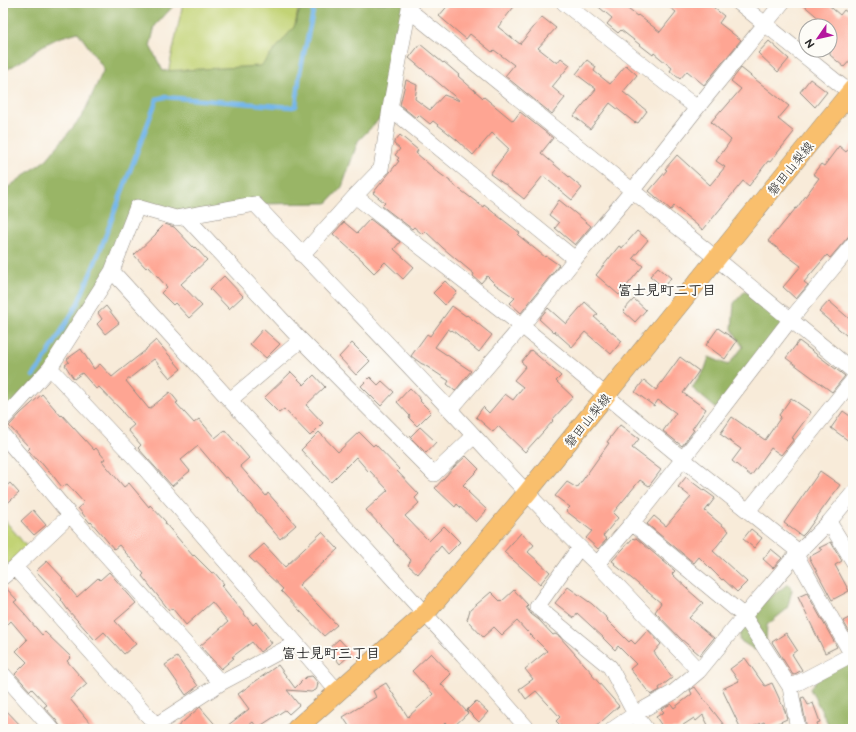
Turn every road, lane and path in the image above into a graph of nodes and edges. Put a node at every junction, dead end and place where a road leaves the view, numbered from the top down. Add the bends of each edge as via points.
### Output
1 (564, 3) edge
2 (739, 3) edge
3 (782, 3) edge
4 (409, 7) edge
5 (765, 24) junction
6 (852, 92) edge
7 (390, 108) junction
8 (697, 108) junction
9 (632, 191) junction
10 (356, 196) junction
11 (186, 217) junction
12 (853, 244) edge
13 (302, 255) junction
14 (575, 259) junction
15 (717, 259) junction
16 (112, 271) junction
17 (790, 320) junction
18 (522, 326) junction
19 (302, 340) junction
20 (50, 368) junction
21 (853, 370) edge
22 (853, 380) edge
23 (606, 396) junction
24 (230, 400) junction
25 (450, 410) junction
26 (3, 419) edge
27 (3, 435) edge
28 (474, 436) junction
29 (683, 459) junction
30 (527, 493) junction
31 (853, 494) edge
32 (748, 511) junction
33 (70, 515) junction
34 (829, 522) junction
35 (632, 523) junction
36 (579, 548) junction
37 (798, 554) junction
38 (853, 561) edge
39 (597, 564) junction
40 (16, 567) junction
41 (3, 577) edge
42 (424, 614) junction
43 (744, 616) junction
44 (296, 643) junction
45 (853, 655) edge
46 (700, 671) junction
47 (3, 674) edge
48 (222, 683) junction
49 (790, 687) junction
50 (338, 692) junction
51 (635, 714) junction
52 (154, 727) edge
53 (523, 727) edge
54 (52, 729) edge
55 (296, 729) edge
56 (613, 729) edge
57 (646, 729) edge
58 (798, 729) edge

1 - 8 street
2 - 5 street
3 - 5 street
4 - 7 street
4 - 9 street
5 - 6 street
5 - 8 street
6 - 15 main road, 磐田山梨線
7 - 10 street via 382,169
7 - 14 street
8 - 9 street
9 - 14 street
9 - 15 street
10 - 13 street
10 - 18 street
11 - 13 street via 255,204
11 - 16 street via 176,218 137,207
11 - 19 street
12 - 17 street
13 - 25 street
14 - 18 street
15 - 17 street
15 - 23 main road, 磐田山梨線
16 - 20 street
16 - 24 street
17 - 21 street
17 - 29 street
18 - 23 street
18 - 25 street
19 - 24 street
19 - 28 street via 434,474
20 - 26 street
20 - 44 street via 146,470
22 - 32 street
23 - 29 street
23 - 30 main road, 磐田山梨線
24 - 42 street
25 - 28 street
27 - 33 street
28 - 30 street
29 - 32 street
29 - 35 street
30 - 36 street
30 - 42 main road, 磐田山梨線
31 - 34 street
32 - 37 street
33 - 40 street
33 - 48 street
34 - 37 street
34 - 38 street
35 - 39 street
35 - 43 street
36 - 39 street
36 - 51 street via 537,607 610,667
37 - 43 street
37 - 45 street
39 - 46 street
40 - 41 street
40 - 52 street
42 - 50 main road, 磐田山梨線
42 - 53 street via 464,655
43 - 46 street
43 - 49 street
44 - 48 street
44 - 50 street
45 - 49 street
46 - 51 street via 674,692
47 - 54 street
48 - 52 street
49 - 58 street
50 - 55 main road, 磐田山梨線
51 - 56 street
51 - 57 street

